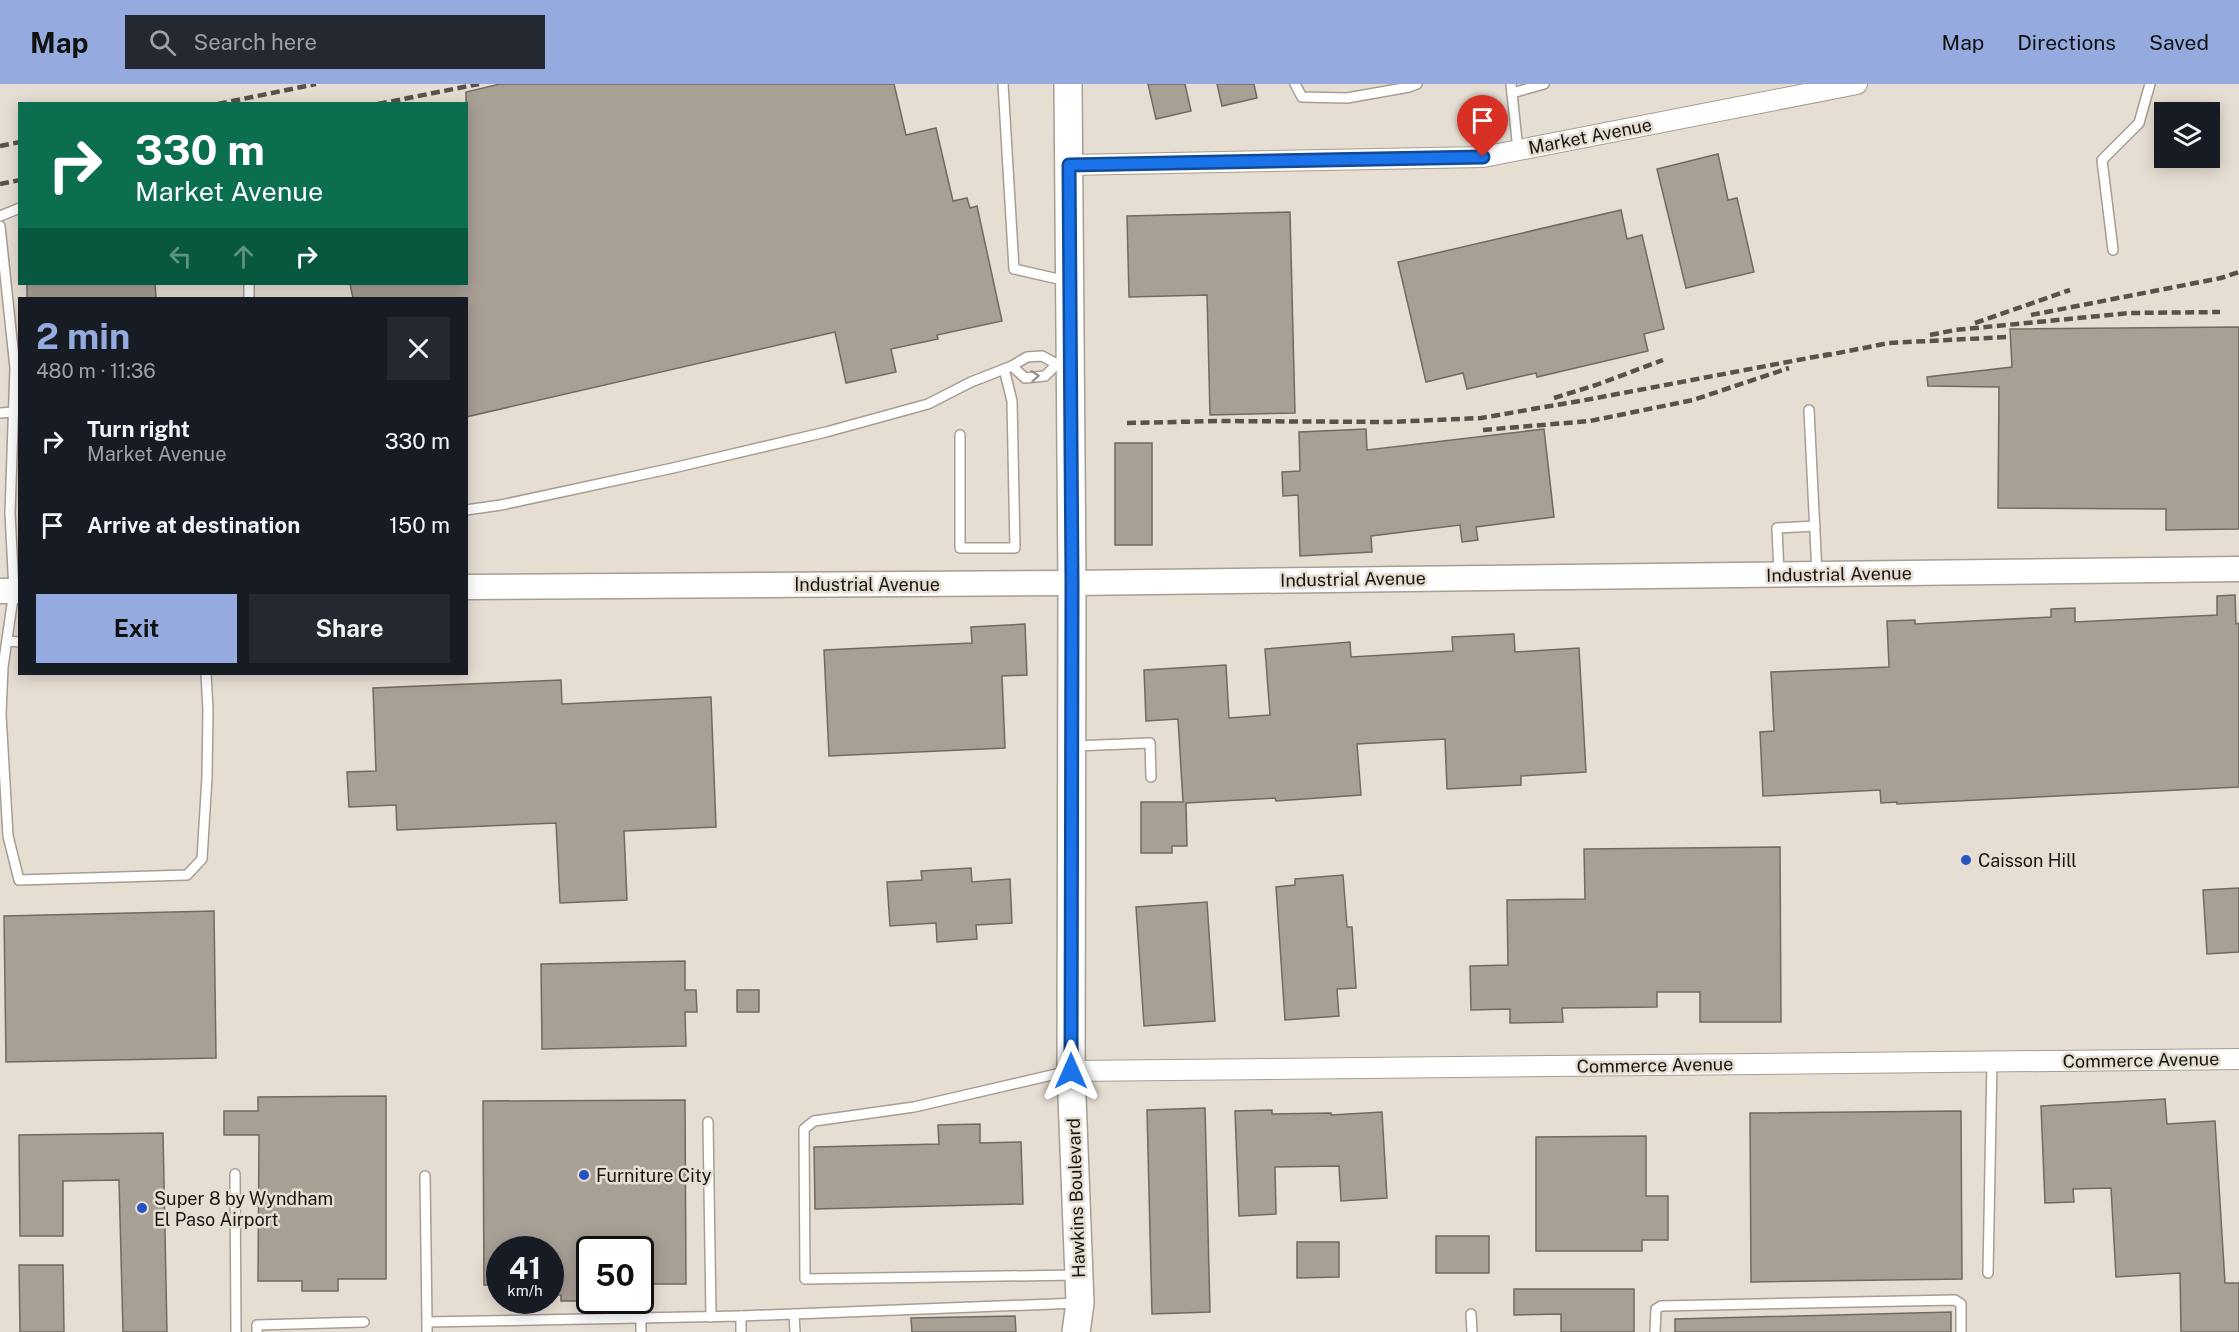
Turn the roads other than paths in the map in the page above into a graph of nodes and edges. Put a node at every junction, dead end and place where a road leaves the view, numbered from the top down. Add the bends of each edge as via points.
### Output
1 (1003, 84) edge
2 (1068, 84) edge
3 (1295, 84) edge
4 (1417, 84) edge
5 (1544, 84) edge
6 (1857, 84) edge
7 (2150, 84) edge
8 (1511, 89) edge
9 (1518, 150) junction
10 (1069, 165) junction
11 (18, 209) edge
12 (0, 216) edge
13 (0, 226) edge
14 (2112, 250) dead end
15 (1070, 282) junction
16 (1064, 363) junction
17 (1008, 368) junction
18 (1809, 410) dead end
19 (14, 412) junction
20 (0, 413) edge
21 (960, 435) dead end
22 (468, 510) edge
23 (1815, 526) junction
24 (15, 546) edge
25 (2239, 569) edge
26 (1779, 574) junction
27 (1816, 574) junction
28 (1072, 583) junction
29 (468, 587) edge
30 (11, 591) edge
31 (8, 642) junction
32 (18, 642) edge
33 (206, 675) edge
34 (1072, 746) junction
35 (1151, 777) dead end
36 (2239, 1059) edge
37 (1992, 1061) junction
38 (1071, 1071) junction
39 (708, 1122) dead end
40 (235, 1174) dead end
41 (425, 1176) dead end
42 (1988, 1273) dead end
43 (1079, 1275) junction
44 (1080, 1303) junction
45 (794, 1314) junction
46 (1472, 1314) dead end
47 (741, 1316) junction
48 (711, 1317) junction
49 (641, 1318) junction
50 (364, 1322) dead end
51 (427, 1327) edge
52 (236, 1332) edge
53 (257, 1332) edge
54 (641, 1332) edge
55 (741, 1332) edge
56 (795, 1332) edge
57 (1076, 1332) edge
58 (1089, 1332) edge
59 (1472, 1332) edge
60 (1655, 1332) edge
61 (1961, 1332) edge

1 - 15 lane via 1014,270
2 - 10 main road, Hawkins Boulevard
3 - 4 lane via 1302,96 1347,98
5 - 8 lane
6 - 9 street, Market Avenue
7 - 14 lane via 2139,123 2102,160
8 - 9 lane
9 - 10 street, Market Avenue via 1483,157
10 - 15 main road, Hawkins Boulevard
11 - 12 lane
13 - 19 lane via 15,368
15 - 16 main road, Hawkins Boulevard
16 - 17 lane via 1042,356 1027,357
17 -> 16 lane via 1025,378 1045,376
16 - 28 main road, Hawkins Boulevard
17 - 21 lane via 1014,548 960,548
17 - 22 lane via 928,404 826,432 662,471
18 - 23 lane
19 - 20 lane
19 - 24 lane via 10,513
23 - 26 lane via 1777,528
23 - 27 lane
24 - 30 lane
25 - 27 street, Industrial Avenue
26 - 27 street, Industrial Avenue
26 - 28 street, Industrial Avenue
28 - 29 street, Industrial Avenue
28 - 34 main road, Hawkins Boulevard
30 - 31 lane
31 - 32 lane
31 - 33 lane via 3,667 2,725 8,836 19,880 187,874 202,859 207,777
34 - 35 lane via 1150,743
34 - 38 main road, Hawkins Boulevard
36 - 37 street, Commerce Avenue
37 - 38 street, Commerce Avenue
37 - 42 lane
38 - 43 main road, Hawkins Boulevard
38 - 43 lane via 914,1107 814,1121 804,1128 805,1279
39 - 48 lane
40 - 52 lane
41 - 51 lane
43 - 44 main road, Hawkins Boulevard
44 - 45 lane
44 - 57 main road, Hawkins Boulevard
44 - 58 main road, Hawkins Boulevard
45 - 47 lane
45 - 56 lane
46 - 59 lane
47 - 48 lane
47 - 55 lane
48 - 49 lane
49 - 51 lane
49 - 54 lane
50 - 53 lane via 257,1324
60 - 61 lane via 1655,1312 1661,1306 1955,1300 1961,1304

